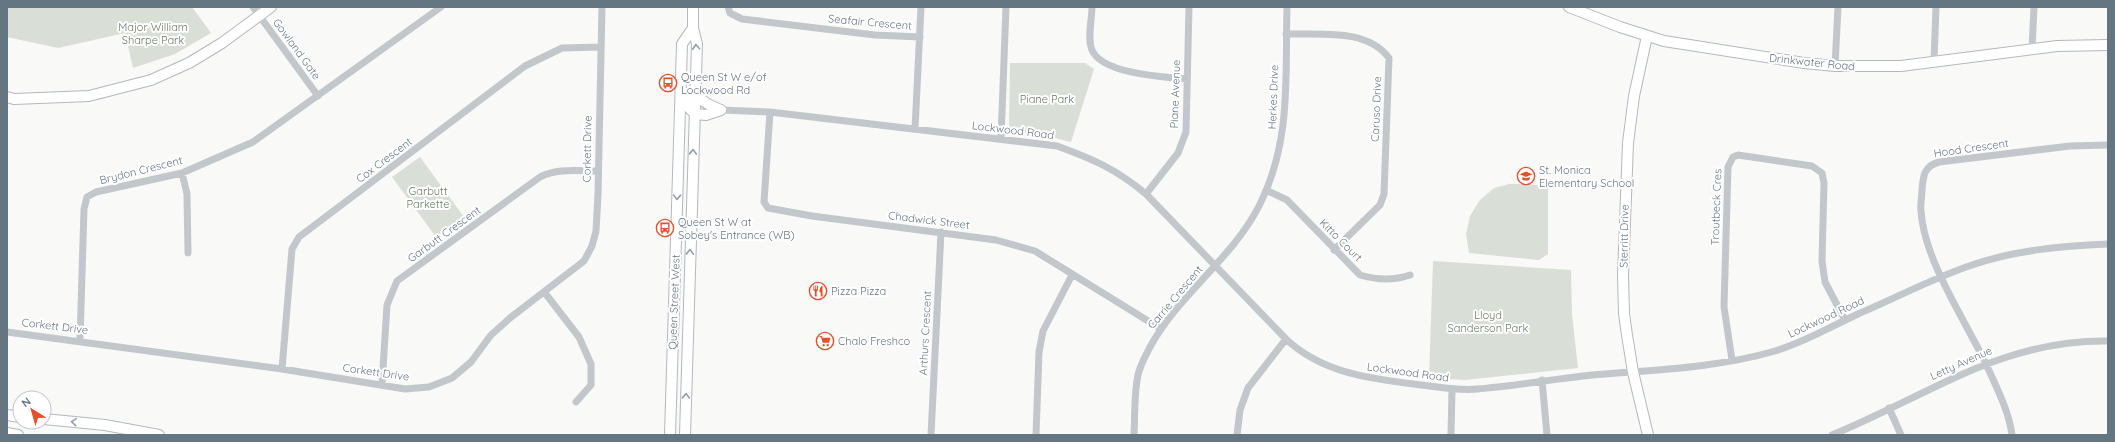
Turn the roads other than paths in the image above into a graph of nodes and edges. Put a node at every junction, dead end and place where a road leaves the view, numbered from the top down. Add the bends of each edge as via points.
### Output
1 (253, 7) edge
2 (271, 7) edge
3 (441, 7) edge
4 (602, 7) edge
5 (693, 7) edge
6 (728, 7) edge
7 (921, 7) edge
8 (1006, 7) edge
9 (1092, 7) edge
10 (1189, 7) edge
11 (1287, 7) edge
12 (1569, 7) edge
13 (1838, 7) edge
14 (1936, 7) edge
15 (2034, 7) edge
16 (1584, 9) edge
17 (259, 16) junction
18 (692, 28) junction
19 (1286, 34) junction
20 (1647, 36) junction
21 (920, 37) junction
22 (682, 44) junction
23 (2108, 45) edge
24 (601, 47) junction
25 (2032, 49) junction
26 (1934, 61) junction
27 (696, 65) junction
28 (1835, 66) junction
29 (1186, 79) junction
30 (318, 96) junction
31 (7, 97) edge
32 (721, 110) junction
33 (770, 112) junction
34 (695, 114) junction
35 (915, 129) junction
36 (1001, 139) junction
37 (2108, 145) edge
38 (597, 171) junction
39 (182, 173) junction
40 (1266, 190) junction
41 (1146, 194) junction
42 (941, 232) junction
43 (2108, 244) edge
44 (1334, 250) junction
45 (188, 253) dead end
46 (1216, 266) junction
47 (675, 274) junction
48 (689, 275) junction
49 (1072, 275) junction
50 (1410, 275) dead end
51 (1941, 278) junction
52 (545, 293) junction
53 (1845, 320) junction
54 (1161, 329) junction
55 (7, 332) edge
56 (1286, 339) junction
57 (80, 340) junction
58 (2108, 341) edge
59 (1732, 360) junction
60 (1986, 363) junction
61 (282, 369) junction
62 (1633, 372) junction
63 (1542, 380) junction
64 (382, 384) junction
65 (1452, 389) junction
66 (576, 402) dead end
67 (1889, 408) junction
68 (52, 420) edge
69 (7, 434) edge
70 (18, 435) edge
71 (159, 435) edge
72 (670, 435) edge
73 (685, 435) edge
74 (931, 435) edge
75 (1036, 435) edge
76 (1134, 435) edge
77 (1237, 435) edge
78 (1451, 435) edge
79 (1547, 435) edge
80 (1648, 435) edge
81 (1832, 435) edge
82 (1901, 435) edge
83 (2012, 435) edge

1 - 17 street, Gowland Gate
2 - 17 street
3 - 30 street, Brydon Crescent
4 - 24 street, Corkett Drive
5 - 18 street, Queen Street West
6 - 21 street, Seafair Crescent via 730,13 742,19 875,35
7 - 21 street
8 - 36 street
9 - 29 street via 1091,46 1100,60 1115,67 1145,74
10 - 29 street, Piane Avenue
11 - 19 street, Herkes Drive
12 - 16 street, Drinkwater Road
13 - 28 street
14 - 26 street
15 - 25 street
16 - 20 street, Drinkwater Road
17 - 30 street, Gowland Gate
17 - 31 street via 222,43 151,80 89,96 14,99
18 - 22 street, Queen Street West
27 -> 18 street, Queen Street West via 697,44
19 - 40 street, Herkes Drive via 1286,114 1276,165
19 - 44 street, Caruso Drive via 1352,36 1373,43 1389,58 1384,194 1380,205
20 - 28 street, Drinkwater Road via 1804,64
20 - 62 street, Sterritt Drive via 1630,123 1625,198 1624,314
21 - 35 street
22 - 34 street via 688,49 686,105
22 -> 47 street, Queen Street West
23 - 25 street, Drinkwater Road
24 - 38 street, Corkett Drive
24 - 61 street, Cox Crescent via 562,48 525,66 299,237 292,248
25 - 26 street, Drinkwater Road
26 - 28 street, Drinkwater Road via 1881,67
27 - 32 street via 698,94 703,100
27 - 34 street, Queen Street West
29 - 41 street, Piane Avenue via 1186,132 1178,153
30 - 39 street, Brydon Crescent via 253,142
32 - 33 street, Lockwood Road
32 - 34 street via 706,115
33 - 35 street, Lockwood Road
33 - 42 street, Chadwick Street via 764,202 768,208
48 -> 34 street, Queen Street West
35 - 36 street, Lockwood Road
36 - 41 street, Lockwood Road via 1057,146 1098,161
37 - 51 street, Hood Crescent via 2070,146 1954,160 1928,167 1923,178 1921,211
38 - 52 street, Corkett Drive via 596,231 592,246 584,261
38 - 64 street, Garbutt Crescent via 551,171 540,177 397,281 387,306
39 - 45 street via 187,194
39 - 57 street, Brydon Crescent via 96,192 87,197 84,209
40 - 44 street, Kitto Court via 1287,200
40 - 46 street, Herkes Drive via 1245,230
41 - 46 street, Lockwood Road
42 - 49 street, Chadwick Street via 996,240 1035,251
42 - 74 street, Arthurs Crescent
43 - 51 street, Lockwood Road via 2026,251 1974,265
44 - 50 street, Kitto Court via 1360,275 1373,279 1396,280
46 - 54 street, Carrie Crescent
46 - 56 street, Lockwood Road
47 - 48 street
47 - 72 street, Queen Street West
73 -> 48 street, Queen Street West
49 - 54 street, Chadwick Street
49 - 75 street via 1043,331 1039,352
51 - 53 street, Lockwood Road
51 - 60 street
52 - 64 street, Corkett Drive via 491,335 471,362 452,378 429,387 405,389
52 - 66 street via 579,338 591,364 591,385
53 - 59 street, Lockwood Road via 1808,340
53 - 59 street, Troutbeck Cres via 1825,282 1822,261 1822,173 1812,166 1738,155 1733,157 1728,167 1724,268 1724,307
54 - 76 street, Carrie Crescent via 1138,374
55 - 57 street, Corkett Drive
56 - 65 street, Lockwood Road via 1310,358 1338,370 1367,378
56 - 77 street via 1248,388 1240,410
57 - 61 street, Corkett Drive
58 - 60 street, Letty Avenue via 2049,345
59 - 62 street, Lockwood Road
60 - 67 street, Letty Avenue
60 - 83 street via 2007,412
61 - 64 street, Corkett Drive
62 - 63 street, Lockwood Road
62 - 80 street, Sterritt Drive
63 - 65 street, Lockwood Road via 1476,390
63 - 79 street
65 - 78 street
67 - 81 street, Letty Avenue
67 - 82 street
71 -> 68 street via 105,425
69 - 70 street

